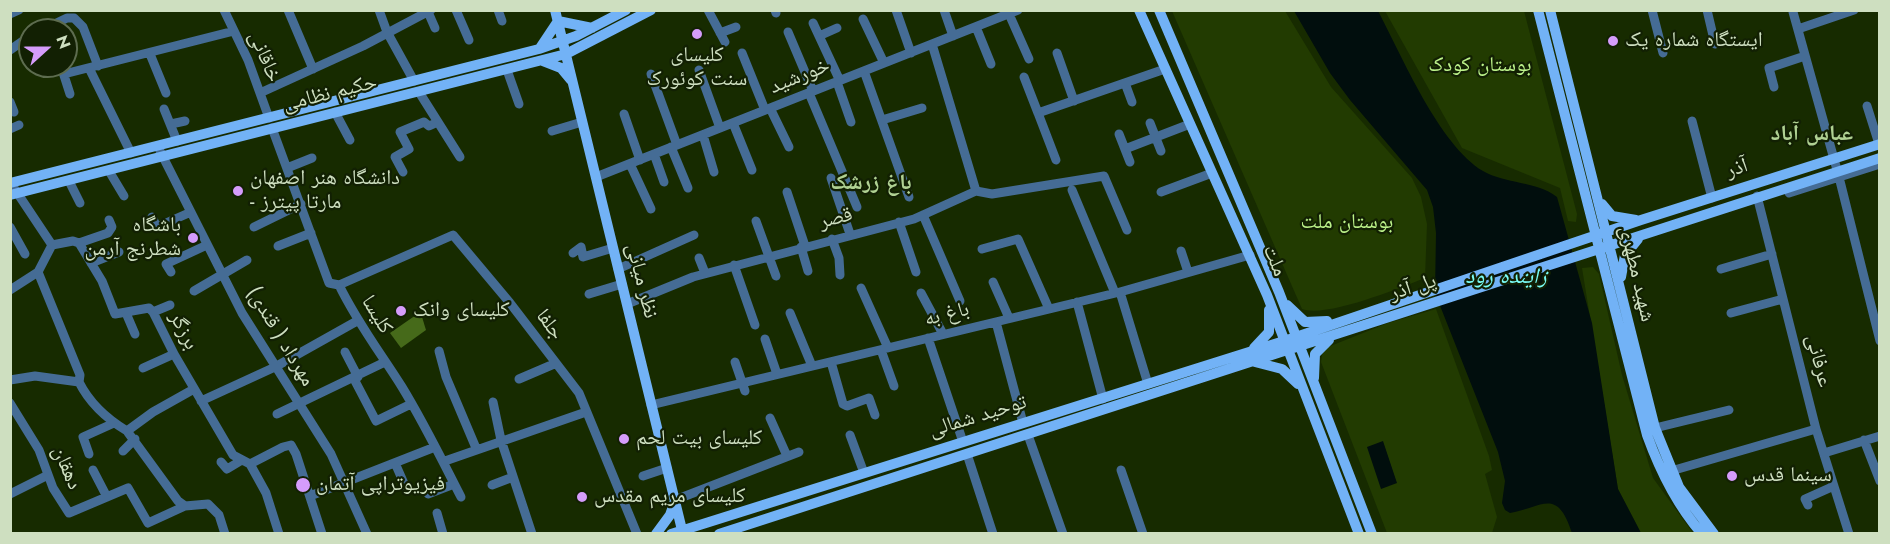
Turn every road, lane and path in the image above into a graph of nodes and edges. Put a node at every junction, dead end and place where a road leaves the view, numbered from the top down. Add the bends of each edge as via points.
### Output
1 (19, 10) edge
2 (224, 10) edge
3 (288, 10) edge
4 (379, 10) edge
5 (456, 10) edge
6 (498, 10) edge
7 (626, 10) edge
8 (651, 10) edge
9 (708, 10) edge
10 (896, 10) edge
11 (944, 10) edge
12 (1139, 10) edge
13 (1159, 10) edge
14 (1538, 10) edge
15 (1550, 10) edge
16 (1652, 10) edge
17 (1707, 10) edge
18 (1854, 10) edge
19 (429, 11) edge
20 (1793, 12) edge
21 (1009, 13) edge
22 (10, 14) edge
23 (411, 15) edge
24 (557, 16) edge
25 (863, 19) dead end
26 (502, 21) dead end
27 (78, 22) edge
28 (813, 23) dead end
29 (736, 27) dead end
30 (976, 27) junction
31 (435, 28) dead end
32 (592, 28) junction
33 (837, 28) dead end
34 (1798, 29) junction
35 (234, 31) junction
36 (387, 32) junction
37 (788, 32) dead end
38 (819, 36) junction
39 (953, 36) junction
40 (469, 40) dead end
41 (563, 40) junction
42 (1716, 44) dead end
43 (932, 45) junction
44 (539, 48) junction
45 (911, 52) junction
46 (742, 53) dead end
47 (1057, 53) dead end
48 (1663, 53) dead end
49 (150, 54) junction
50 (566, 54) junction
51 (1806, 56) junction
52 (1029, 59) dead end
53 (542, 60) junction
54 (758, 60) dead end
55 (884, 63) junction
56 (747, 64) junction
57 (991, 64) dead end
58 (93, 67) junction
59 (78, 68) edge
60 (313, 69) junction
61 (1165, 69) junction
62 (507, 70) junction
63 (699, 70) dead end
64 (864, 71) junction
65 (651, 75) dead end
66 (1024, 77) dead end
67 (65, 78) edge
68 (414, 81) junction
69 (839, 81) junction
70 (573, 83) junction
71 (1125, 83) junction
72 (1774, 87) dead end
73 (419, 92) junction
74 (811, 92) junction
75 (166, 93) dead end
76 (260, 93) junction
77 (70, 94) dead end
78 (1074, 101) junction
79 (10, 102) edge
80 (1132, 102) dead end
81 (519, 104) dead end
82 (1867, 106) dead end
83 (922, 108) dead end
84 (164, 109) dead end
85 (767, 109) junction
86 (14, 112) dead end
87 (335, 112) junction
88 (1038, 113) junction
89 (624, 114) dead end
90 (882, 120) junction
91 (185, 121) dead end
92 (1692, 121) dead end
93 (438, 122) junction
94 (582, 122) junction
95 (851, 122) dead end
96 (270, 123) junction
97 (734, 123) junction
98 (1150, 123) dead end
99 (171, 124) junction
100 (1190, 124) junction
101 (720, 128) junction
102 (552, 131) dead end
103 (1119, 134) dead end
104 (703, 135) junction
105 (1156, 137) junction
106 (350, 140) dead end
107 (177, 141) junction
108 (1879, 144) edge
109 (157, 146) junction
110 (674, 146) junction
111 (789, 147) dead end
112 (1125, 148) junction
113 (1161, 151) dead end
114 (130, 153) junction
115 (654, 154) junction
116 (163, 157) junction
117 (460, 157) dead end
118 (312, 158) dead end
119 (1880, 158) edge
120 (1834, 159) junction
121 (640, 160) junction
122 (1056, 160) dead end
123 (1130, 162) dead end
124 (630, 164) junction
125 (1880, 164) edge
126 (287, 168) junction
127 (752, 170) dead end
128 (109, 171) junction
129 (403, 172) dead end
130 (714, 172) dead end
131 (1212, 173) junction
132 (1838, 174) junction
133 (596, 177) junction
134 (831, 178) dead end
135 (69, 181) junction
136 (664, 182) dead end
137 (12, 187) edge
138 (1595, 187) junction
139 (688, 188) dead end
140 (1072, 190) dead end
141 (976, 191) junction
142 (788, 192) dead end
143 (1161, 192) dead end
144 (124, 196) dead end
145 (909, 197) dead end
146 (1712, 198) junction
147 (1758, 199) junction
148 (80, 203) dead end
149 (301, 204) junction
150 (857, 207) dead end
151 (651, 209) dead end
152 (191, 212) junction
153 (923, 215) junction
154 (1590, 215) junction
155 (152, 217) dead end
156 (109, 220) dead end
157 (756, 221) dead end
158 (1640, 221) junction
159 (899, 222) junction
160 (254, 227) dead end
161 (10, 228) edge
162 (1127, 230) dead end
163 (1607, 232) junction
164 (312, 233) junction
165 (850, 234) junction
166 (1644, 234) junction
167 (694, 235) dead end
168 (1596, 236) junction
169 (832, 239) junction
170 (1582, 240) junction
171 (80, 243) junction
172 (52, 245) junction
173 (207, 245) junction
174 (278, 246) dead end
175 (1611, 246) junction
176 (803, 247) junction
177 (613, 248) junction
178 (982, 249) dead end
179 (1599, 250) junction
180 (168, 251) dead end
181 (1181, 251) dead end
182 (119, 252) dead end
183 (573, 253) dead end
184 (25, 254) dead end
185 (1585, 254) junction
186 (1772, 254) junction
187 (1250, 255) junction
188 (768, 256) junction
189 (699, 258) dead end
190 (247, 260) dead end
191 (173, 261) junction
192 (91, 263) junction
193 (734, 265) junction
194 (1604, 267) junction
195 (618, 269) junction
196 (1721, 269) dead end
197 (808, 271) dead end
198 (38, 272) junction
199 (171, 272) dead end
200 (916, 272) dead end
201 (1188, 272) junction
202 (705, 273) junction
203 (223, 275) junction
204 (840, 275) dead end
205 (776, 276) dead end
206 (993, 282) dead end
207 (622, 284) junction
208 (339, 285) junction
209 (1620, 286) junction
210 (861, 288) dead end
211 (10, 290) edge
212 (194, 291) dead end
213 (1280, 292) junction
214 (921, 293) dead end
215 (1117, 293) junction
216 (589, 294) dead end
217 (1267, 295) junction
218 (1784, 299) junction
219 (960, 301) dead end
220 (1077, 302) junction
221 (627, 304) junction
222 (171, 305) dead end
223 (1049, 309) junction
224 (153, 312) junction
225 (126, 313) junction
226 (790, 313) dead end
227 (1731, 314) dead end
228 (1373, 316) junction
229 (1009, 318) junction
230 (357, 321) junction
231 (996, 322) junction
232 (755, 325) dead end
233 (1342, 332) junction
234 (135, 334) dead end
235 (943, 334) junction
236 (928, 338) junction
237 (765, 339) dead end
238 (1880, 341) edge
239 (1292, 344) junction
240 (884, 349) junction
241 (439, 351) dead end
242 (345, 352) dead end
243 (300, 353) junction
244 (174, 354) junction
245 (1252, 357) junction
246 (307, 362) dead end
247 (385, 362) junction
248 (735, 362) dead end
249 (831, 362) junction
250 (554, 364) junction
251 (812, 366) junction
252 (275, 367) junction
253 (143, 368) dead end
254 (777, 375) junction
255 (356, 378) junction
256 (10, 380) edge
257 (519, 380) dead end
258 (79, 382) junction
259 (1148, 384) junction
260 (894, 386) dead end
261 (743, 387) junction
262 (194, 389) junction
263 (1310, 390) junction
264 (1103, 399) junction
265 (201, 401) junction
266 (493, 402) dead end
267 (10, 403) edge
268 (300, 404) junction
269 (411, 404) junction
270 (651, 405) junction
271 (1729, 410) dead end
272 (586, 412) junction
273 (277, 414) dead end
274 (875, 415) dead end
275 (770, 418) dead end
276 (114, 423) junction
277 (1023, 423) junction
278 (1655, 428) junction
279 (1816, 429) junction
280 (1002, 430) junction
281 (127, 432) junction
282 (850, 435) dead end
283 (1028, 435) junction
284 (1880, 436) edge
285 (135, 440) junction
286 (501, 440) junction
287 (1864, 440) junction
288 (963, 442) junction
289 (1006, 442) junction
290 (435, 447) junction
291 (476, 448) junction
292 (123, 451) dead end
293 (799, 452) dead end
294 (1824, 453) junction
295 (89, 454) dead end
296 (967, 454) junction
297 (787, 456) junction
298 (445, 461) junction
299 (221, 462) dead end
300 (246, 462) junction
301 (395, 463) junction
302 (667, 468) junction
303 (93, 470) dead end
304 (1121, 470) dead end
305 (1671, 471) junction
306 (864, 473) junction
307 (48, 475) junction
308 (643, 476) dead end
309 (513, 477) junction
310 (1880, 481) edge
311 (346, 483) junction
312 (454, 484) junction
313 (492, 485) dead end
314 (1834, 486) junction
315 (406, 488) dead end
316 (10, 494) edge
317 (428, 494) dead end
318 (309, 496) junction
319 (107, 497) junction
320 (461, 497) dead end
321 (675, 500) junction
322 (1808, 505) dead end
323 (185, 506) junction
324 (437, 513) dead end
325 (683, 532) edge
326 (723, 533) edge
327 (225, 534) edge
328 (279, 534) edge
329 (322, 534) edge
330 (367, 534) edge
331 (443, 534) edge
332 (532, 534) edge
333 (637, 534) edge
334 (656, 534) edge
335 (671, 534) edge
336 (993, 534) edge
337 (1063, 534) edge
338 (1143, 534) edge
339 (1359, 534) edge
340 (1372, 534) edge
341 (1702, 534) edge
342 (1714, 534) edge
343 (1849, 534) edge

1 - 22 street
2 - 35 street, خاقانی
3 - 60 street
4 - 36 street
5 - 40 street
6 - 26 street
7 - 32 main road, حکیم نظامی
8 - 50 main road, حکیم نظامی
9 - 29 street via 723,38
10 - 45 street
11 - 39 street
12 - 61 main road, ملت
13 - 213 main road, ملت
14 - 154 main road, شهید مطهری
15 - 138 main road, شهید مطهری
16 - 48 street
17 - 42 street
18 - 34 street
19 - 23 street
19 - 31 street
20 - 34 street
21 - 30 street, خورشید
21 - 52 street
23 - 36 street
24 - 32 main road
24 - 41 main road, نظر میانی
24 - 44 main road
25 - 55 street
27 - 58 street via 83,27
28 - 38 street
30 - 39 street, خورشید
30 - 57 street
32 - 41 main road, حکیم نظامی
33 - 38 street
34 - 51 street
35 - 49 street
35 - 76 street, خاقانی
36 - 60 street
36 - 68 street
37 - 74 street
38 - 69 street
39 - 43 street, خورشید
41 - 44 main road, حکیم نظامی
41 - 50 main road, نظر میانی
43 - 45 street, خورشید
43 - 141 street
44 - 68 main road, حکیم نظامی
45 - 55 street, خورشید
46 - 56 street
47 - 78 street
49 - 58 street
49 - 75 street
50 - 53 main road, حکیم نظامی
50 - 70 main road, نظر میانی
51 - 72 street via 1769,68
51 - 120 street
53 - 62 main road, حکیم نظامی
53 - 70 main road via 561,68
54 - 56 street
55 - 64 street, خورشید
56 - 85 street
58 - 59 street
58 - 114 street
60 - 76 street
61 - 71 street
61 - 100 main road, ملت
62 - 73 main road, حکیم نظامی
62 - 81 street
63 - 101 street
64 - 69 street, خورشید
64 - 90 street
65 - 110 street
66 - 88 street
67 - 77 street
68 - 96 main road, حکیم نظامی
69 - 74 street, خورشید
69 - 95 street
70 - 94 main road, نظر میانی
71 - 78 street
71 - 80 street
73 - 87 main road, حکیم نظامی
73 - 93 street
74 - 85 street, خورشید
74 - 150 street
76 - 96 street, خاقانی
78 - 88 street
79 - 86 street
82 - 108 street
83 - 90 street
84 - 99 street
85 - 97 street, خورشید
85 - 111 street
87 - 96 main road, حکیم نظامی
87 - 106 street
88 - 122 street
89 - 121 street
90 - 145 street
91 - 99 street
92 - 146 street
93 - 117 street
93 - 129 street via 429,126 424,122 400,132 409,149 395,157
94 - 102 street
94 - 133 main road, نظر میانی
96 - 107 main road, حکیم نظامی
96 - 116 main road, حکیم نظامی
96 - 126 street, کلیسا
97 - 101 street, خورشید
97 - 127 street
98 - 105 street
99 - 107 street
100 - 105 street
100 - 131 main road, ملت
101 - 104 street, خورشید
103 - 112 street
104 - 110 street, خورشید
104 - 130 street
105 - 112 street
105 - 113 street
107 - 109 main road, حکیم نظامی
108 - 120 main road, آذر
109 - 114 main road, حکیم نظامی
109 - 116 street, مهرداد ( قندی)
110 - 115 street, خورشید
110 - 139 street
112 - 123 street
114 - 137 main road, حکیم نظامی
115 - 121 street, خورشید
115 - 136 street
116 - 128 main road, حکیم نظامی
116 - 152 street, مهرداد ( قندی)
118 - 126 street
119 - 132 main road, آذر
120 - 132 street
120 - 146 main road, آذر
121 - 124 street, خورشید
124 - 133 street, خورشید
124 - 151 street
125 - 132 street, آذر
126 - 149 street, کلیسا
128 - 135 main road, حکیم نظامی
128 - 144 street
131 - 143 street
131 - 187 main road, ملت
132 - 147 main road, آذر
132 - 238 street
133 - 177 main road, نظر میانی
134 - 165 street
135 - 137 main road, حکیم نظامی
135 - 148 street
137 - 172 street
138 - 158 main road via 1604,210 1612,216
138 - 163 main road, شهید مطهری
140 - 215 street
141 - 153 street, قصر
141 - 162 street, قصر via 992,194 1104,176
142 - 176 street
146 - 158 main road, آذر
147 - 166 main road, آذر
147 - 186 street, عرفانی
149 - 160 street
149 - 164 street, کلیسا
152 - 155 street via 157,227
152 - 173 street, مهرداد ( قندی)
153 - 159 street, قصر
153 - 219 street
154 - 168 main road, شهید مطهری
154 - 170 main road via 1587,235
156 - 171 street via 112,227 108,233
157 - 188 street
158 - 163 main road, آذر
159 - 165 street, قصر
159 - 200 street
161 - 184 street
163 - 168 main road, آذر
163 - 175 main road, شهید مطهری
164 - 174 street
164 - 208 street, کلیسا via 330,283
165 - 169 street, قصر
166 - 175 main road, آذر
166 - 209 main road via 1625,255
167 - 195 street
168 - 170 main road, پل آذر
168 - 179 main road, شهید مطهری
169 - 176 street, قصر
169 - 204 street
170 - 228 main road, پل آذر
171 - 172 street
171 - 192 street
172 - 198 street
173 - 191 street
173 - 203 street, مهرداد ( قندی)
175 - 179 main road, آذر
175 - 209 main road, شهید مطهری
176 - 188 street, قصر
176 - 197 street
177 - 183 street via 583,257 582,247
177 - 195 main road, نظر میانی
178 - 223 street via 1018,238
179 - 185 main road, پل آذر
179 - 194 main road, شهید مطهری
180 - 191 street
181 - 201 street
182 - 192 street
185 - 194 main road
185 - 228 main road, پل آذر
186 - 196 street
186 - 218 street, عرفانی
187 - 201 street, باغ به
187 - 217 main road, ملت
188 - 193 street, قصر
188 - 205 street
189 - 202 street
190 - 203 street
191 - 199 street via 166,264
192 - 225 street via 115,314
193 - 202 street, قصر
193 - 232 street
194 - 341 main road, شهید مطهری via 1647,435 1661,474
195 - 207 main road, نظر میانی
198 - 211 street
198 - 258 street via 80,375
201 - 215 street, باغ به
202 - 221 street, قصر
203 - 212 street
203 - 252 street, مهرداد ( قندی)
206 - 229 street
207 - 216 street
207 - 221 main road, نظر میانی
208 - 230 street, کلیسا
208 - 250 street, جلفا via 453,235
209 - 278 main road, شهید مطهری
210 - 240 street
213 - 228 main road via 1291,311 1305,321 1315,323 1356,312
213 - 239 main road, ملت
214 - 235 street
215 - 220 street, باغ به
215 - 259 street
217 - 239 main road, ملت
217 - 245 main road via 1269,332
218 - 227 street
218 - 279 street, عرفانی
220 - 223 street, باغ به
220 - 264 street
221 - 270 main road, نظر میانی
222 - 224 street
223 - 229 street, باغ به
224 - 225 street, برزگر via 149,308
224 - 244 street, برزگر
225 - 234 street
226 - 251 street
228 - 233 main road, پل آذر
228 - 239 main road, پل آذر
229 - 231 street, باغ به
230 - 243 street
230 - 247 street, کلیسا
231 - 235 street, باغ به
231 - 277 street
233 - 239 main road, پل آذر
233 - 263 main road via 1315,354
235 - 236 street, باغ به
236 - 240 street, باغ به
236 - 288 street
237 - 254 street
239 - 245 main road, توحید شمالی
239 - 263 main road, ملت
240 - 249 street, باغ به
240 - 260 street
241 - 291 street
242 - 255 street
243 - 246 street
243 - 252 street
244 - 253 street
244 - 262 street, برزگر
245 - 259 main road, توحید شمالی
245 - 263 main road via 1282,369
245 - 283 main road, توحید شمالی
247 - 255 street
247 - 269 street, کلیسا
248 - 261 street
249 - 251 street, باغ به
249 - 274 street via 843,404 869,399
250 - 257 street
250 - 272 street, جلفا via 579,393
251 - 254 street, باغ به
252 - 265 street
252 - 268 street, مهرداد ( قندی)
254 - 261 street, باغ به
255 - 268 street
255 - 269 street via 376,421
256 - 258 street via 35,376
258 - 276 street via 86,396
259 - 264 main road, توحید شمالی
261 - 270 street, باغ به
262 - 265 street, برزگر
262 - 281 street
263 - 339 main road, ملت
263 - 340 main road, ملت
264 - 277 main road, توحید شمالی
265 - 300 street, برزگر via 233,455
266 - 286 street
267 - 307 street, دهقان via 39,450
268 - 273 street
268 - 311 street, مهرداد ( قندی)
269 - 290 street, کلیسا
270 - 302 main road, نظر میانی
271 - 278 street
272 - 286 street
272 - 333 street, جلفا
275 - 297 street
276 - 281 street
276 - 295 street via 83,436
277 - 280 main road, توحید شمالی
278 - 305 main road, شهید مطهری
279 - 294 street, عرفانی
279 - 305 street
280 - 288 main road, توحید شمالی
280 - 289 main road
281 - 285 street
282 - 306 street
283 - 289 main road, توحید شمالی
283 - 337 street
284 - 287 street
285 - 292 street
285 - 323 street
286 - 291 street
286 - 309 street
287 - 294 street
287 - 310 street
288 - 306 main road, توحید شمالی
289 - 296 main road, توحید شمالی
290 - 298 street, کلیسا
290 - 301 street
291 - 298 street
293 - 297 street
294 - 314 street, عرفانی
296 - 326 main road, توحید شمالی
296 - 336 street
297 - 321 street
298 - 312 street, کلیسا
299 - 300 street via 227,469
300 - 318 street via 291,446
300 - 328 street, برزگر via 266,493
301 - 311 street
301 - 315 street
302 - 308 street
302 - 321 main road, نظر میانی
303 - 319 street
304 - 338 street
305 - 342 main road, شهید مطهری
306 - 325 main road, توحید شمالی
307 - 316 street
307 - 319 street, دهقان via 69,513
309 - 313 street
309 - 332 street
311 - 318 street
311 - 330 street, مهرداد ( قندی)
312 - 317 street
312 - 320 street, کلیسا
314 - 322 street via 1805,499
314 - 343 street, عرفانی
318 - 329 street
319 - 323 street, دهقان via 128,488 148,523
321 - 325 main road, نظر میانی
321 - 334 main road
323 - 327 street via 208,504 214,508
324 - 331 street
325 - 335 main road, توحید شمالی

